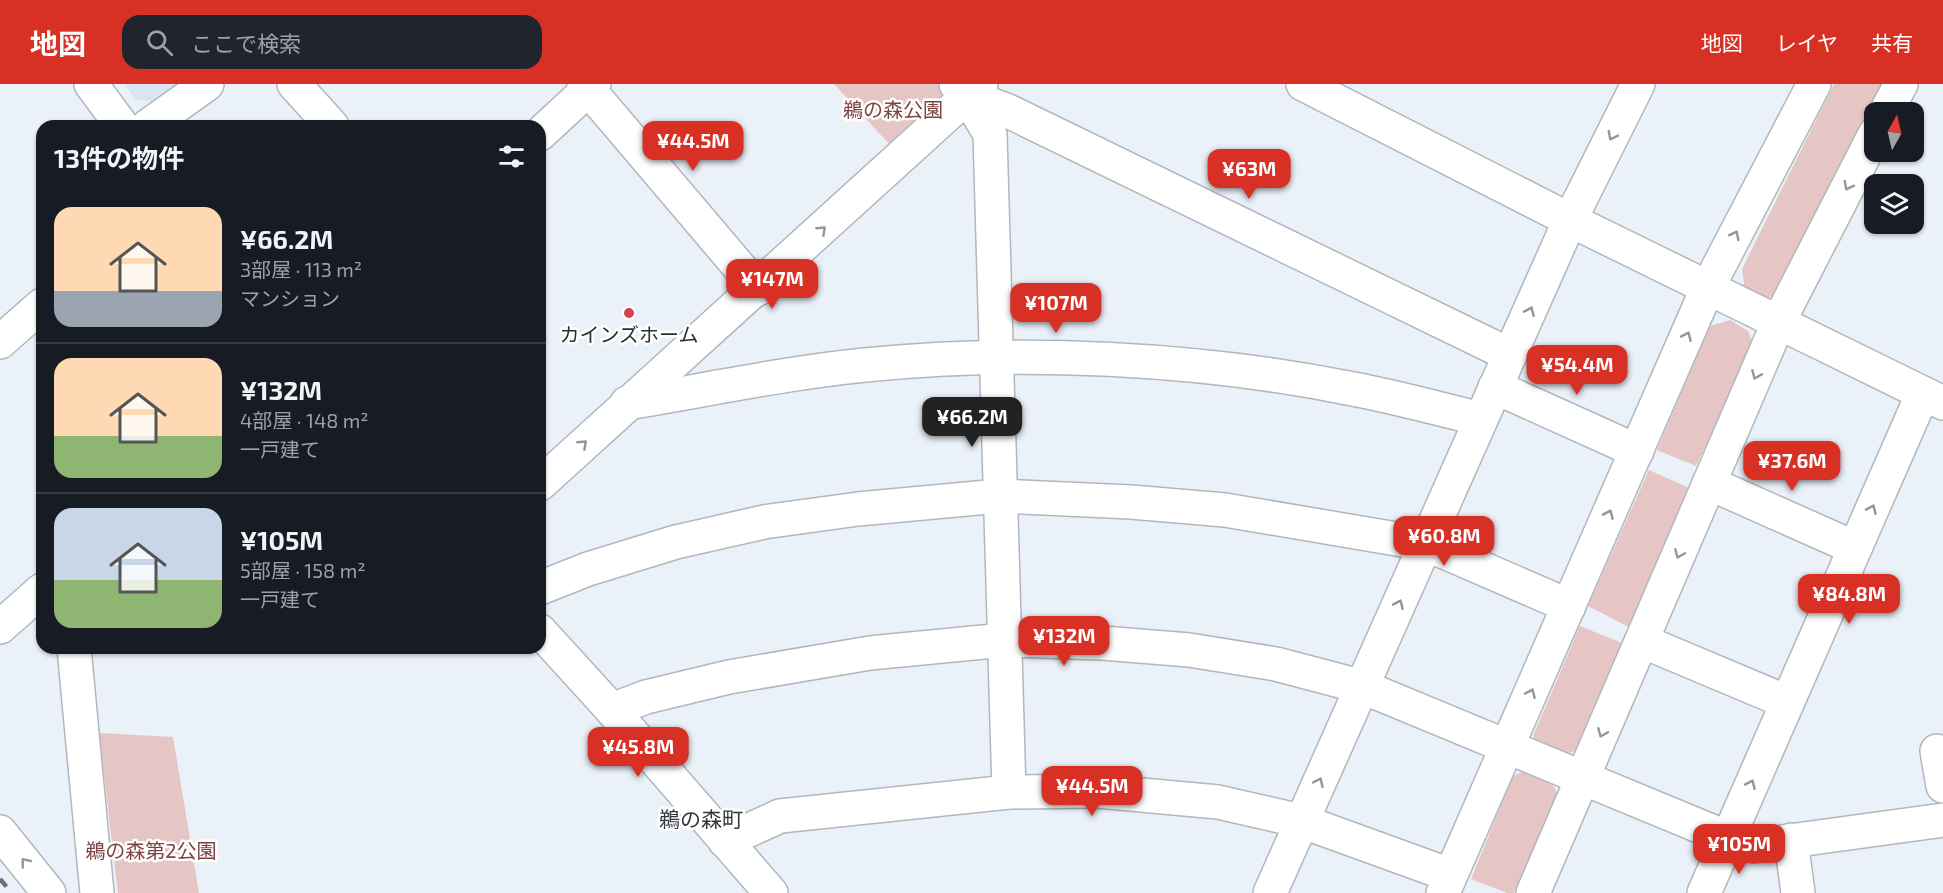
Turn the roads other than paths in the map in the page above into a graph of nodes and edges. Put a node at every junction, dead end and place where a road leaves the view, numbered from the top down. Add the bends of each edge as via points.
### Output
1 (91, 84) edge
2 (207, 84) edge
3 (294, 84) edge
4 (1303, 84) edge
5 (1638, 84) edge
6 (1814, 84) edge
7 (1901, 84) edge
8 (589, 86) edge
9 (968, 88) edge
10 (1891, 102) edge
11 (118, 120) edge
12 (156, 120) edge
13 (327, 120) edge
14 (546, 128) edge
15 (1864, 155) edge
16 (1570, 220) junction
17 (1708, 287) junction
18 (758, 289) junction
19 (36, 310) edge
20 (1779, 321) junction
21 (0, 342) edge
22 (1510, 355) junction
23 (995, 358) junction
24 (1495, 387) junction
25 (1933, 398) edge
26 (627, 403) junction
27 (1481, 419) junction
28 (1637, 451) junction
29 (546, 478) edge
30 (1709, 483) junction
31 (999, 496) junction
32 (1426, 544) junction
33 (1855, 548) junction
34 (546, 586) edge
35 (36, 595) edge
36 (1569, 606) junction
37 (0, 627) edge
38 (546, 638) edge
39 (1004, 640) junction
40 (1642, 641) junction
41 (75, 654) edge
42 (1363, 687) junction
43 (1787, 702) junction
44 (612, 710) junction
45 (1508, 747) junction
46 (1937, 751) dead end
47 (1583, 777) junction
48 (1943, 786) edge
49 (1009, 792) junction
50 (1943, 820) edge
51 (1301, 821) junction
52 (0, 832) edge
53 (1728, 837) junction
54 (1791, 840) junction
55 (725, 841) junction
56 (1447, 884) edge
57 (50, 893) edge
58 (97, 893) edge
59 (771, 893) edge
60 (1270, 893) edge
61 (1533, 893) edge
62 (1704, 893) edge
63 (1798, 893) edge

1 - 11 street
2 - 12 street
3 - 13 street
4 - 16 street
5 -> 16 street
17 -> 6 street
7 - 10 street
8 - 14 street
8 - 18 street
18 -> 9 street
9 - 22 street
9 - 23 street via 990,134
15 -> 20 street
16 - 17 street
22 -> 16 street
17 - 20 street
28 -> 17 street
18 - 26 street
19 - 21 street
20 - 25 street
20 -> 30 street
22 - 24 street
23 - 26 street via 864,365
23 - 27 street via 1106,360 1221,370 1352,388
23 - 31 street
24 - 27 street
24 - 28 street
33 -> 25 street
29 -> 26 street
27 - 32 street
36 -> 28 street
30 - 33 street
30 -> 40 street
31 - 32 street via 1131,501 1225,510
31 - 34 street via 858,508 764,522 665,546
31 - 39 street
32 - 36 street
42 -> 32 street
33 - 43 street
35 - 37 street
45 -> 36 street
38 - 44 street
39 - 42 street via 1189,650 1276,664
39 - 44 street via 870,653 741,675 646,697
39 - 49 street
40 - 43 street
40 -> 47 street
41 - 58 street
42 - 45 street
51 -> 42 street
53 -> 43 street
44 - 55 street
45 - 47 street
45 - 56 street
46 - 48 street
47 - 53 street
47 - 61 street
49 - 51 street via 1098,791 1218,802
49 - 55 street via 780,816
50 - 54 street
51 - 56 street
51 - 60 street
57 -> 52 street
53 - 54 street via 1754,846
53 - 62 street
54 - 63 street
55 - 59 street

